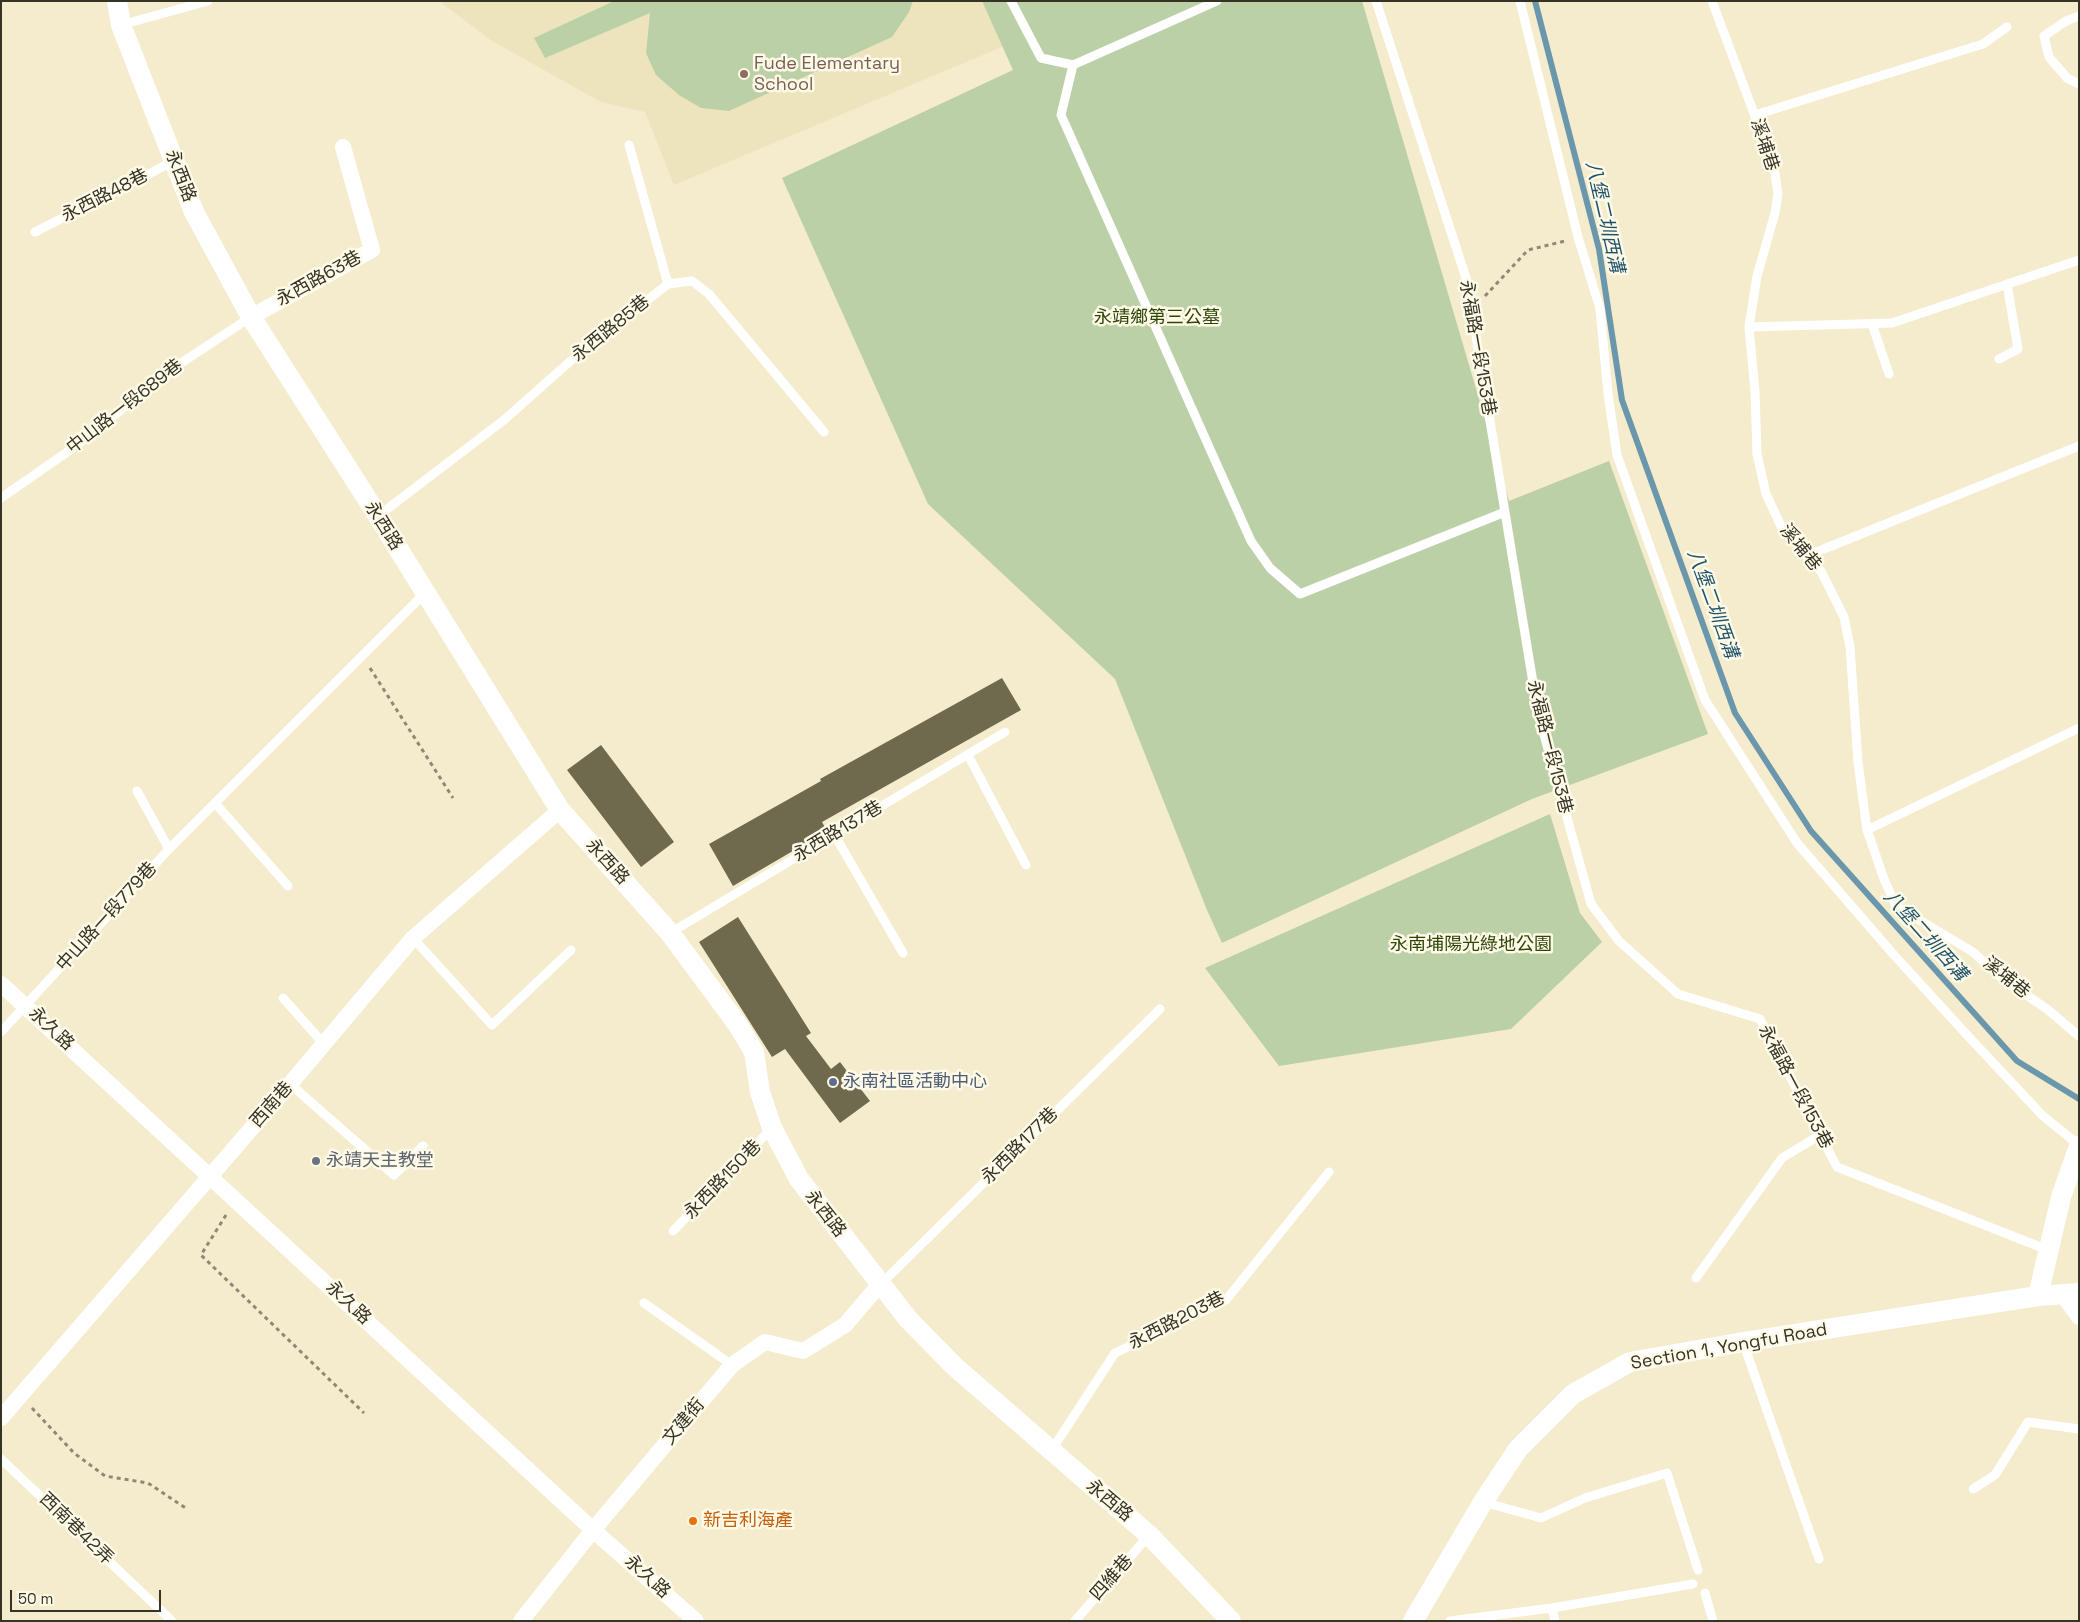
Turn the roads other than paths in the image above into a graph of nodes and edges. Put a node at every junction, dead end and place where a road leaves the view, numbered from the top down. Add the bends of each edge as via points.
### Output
1 (117, 1) edge
2 (208, 1) edge
3 (1011, 1) edge
4 (1217, 1) edge
5 (1376, 1) edge
6 (1520, 1) edge
7 (1712, 1) edge
8 (2079, 16) edge
9 (121, 25) junction
10 (2007, 27) dead end
11 (1073, 65) junction
12 (2079, 84) edge
13 (1755, 115) junction
14 (629, 145) dead end
15 (343, 147) dead end
16 (174, 161) junction
17 (36, 232) dead end
18 (2079, 260) edge
19 (668, 284) junction
20 (2007, 284) junction
21 (251, 317) junction
22 (1872, 324) junction
23 (1749, 327) junction
24 (1999, 359) dead end
25 (1889, 374) dead end
26 (824, 432) dead end
27 (2079, 446) edge
28 (1, 498) edge
29 (1505, 512) junction
30 (378, 516) junction
31 (1809, 555) junction
32 (425, 593) junction
33 (2079, 728) edge
34 (1006, 732) dead end
35 (968, 755) junction
36 (137, 791) dead end
37 (216, 803) junction
38 (560, 810) junction
39 (1866, 830) junction
40 (834, 834) junction
41 (169, 849) junction
42 (1026, 865) dead end
43 (288, 886) dead end
44 (670, 933) junction
45 (413, 938) junction
46 (571, 950) dead end
47 (903, 953) dead end
48 (1, 984) edge
49 (283, 998) dead end
50 (26, 1006) junction
51 (1160, 1008) dead end
52 (1, 1032) edge
53 (2079, 1036) edge
54 (323, 1043) junction
55 (290, 1084) junction
56 (772, 1128) junction
57 (1820, 1135) junction
58 (423, 1146) dead end
59 (2079, 1146) edge
60 (1329, 1172) dead end
61 (210, 1175) junction
62 (673, 1231) dead end
63 (2048, 1250) junction
64 (1696, 1278) dead end
65 (880, 1284) junction
66 (2071, 1294) edge
67 (2038, 1296) junction
68 (644, 1303) dead end
69 (2079, 1317) edge
70 (1743, 1342) junction
71 (732, 1365) junction
72 (1, 1418) edge
73 (2079, 1429) edge
74 (1050, 1452) junction
75 (1, 1459) edge
76 (1973, 1489) dead end
77 (1483, 1502) junction
78 (594, 1530) junction
79 (1149, 1535) junction
80 (1819, 1559) dead end
81 (1698, 1570) dead end
82 (1693, 1584) dead end
83 (1705, 1593) dead end
84 (1552, 1608) junction
85 (172, 1621) edge
86 (521, 1621) edge
87 (696, 1621) edge
88 (1075, 1621) edge
89 (1231, 1621) edge
90 (1413, 1621) edge
91 (1450, 1621) edge
92 (1555, 1621) edge
93 (1713, 1621) edge

1 - 9 street, 永西路
2 - 9 lane
3 - 11 lane via 1041,58
4 - 11 lane
5 - 29 lane, 永福路一段153巷 via 1467,281
6 - 59 lane via 1578,237 1600,309 1617,455 1705,700 1797,843 1966,1035 2043,1116
7 - 13 lane, 溪埔巷
8 - 12 lane via 2044,36 2049,57 2067,78
9 - 16 street, 永西路
10 - 13 lane via 1983,44
11 - 29 lane via 1061,115 1251,541 1270,568 1300,594
13 - 23 lane, 溪埔巷 via 1774,167 1778,194 1757,276
14 - 19 lane
15 - 21 street, 永西路63巷 via 372,250
16 - 17 lane, 永西路48巷
16 - 21 street, 永西路 via 194,212
18 - 20 lane
19 - 26 lane, 永西路85巷 via 692,281 710,294
19 - 30 lane, 永西路85巷 via 575,357 504,420
20 - 22 lane via 1892,323
20 - 24 lane via 2018,349
21 - 28 lane, 中山路一段689巷 via 178,365 73,448
21 - 30 street, 永西路
22 - 23 lane
22 - 25 lane
23 - 31 lane, 溪埔巷 via 1757,454 1766,494 1780,526
27 - 31 lane
29 - 57 lane, 永福路一段153巷 via 1538,713 1591,904 1619,941 1678,994 1760,1019
30 - 32 street, 永西路
31 - 39 lane, 溪埔巷 via 1844,617 1850,647
32 - 37 lane, 中山路一段779巷
32 - 38 street, 永西路
33 - 39 lane
34 - 35 lane, 永西路137巷
35 - 40 lane, 永西路137巷
35 - 42 lane
36 - 41 lane
37 - 41 lane, 中山路一段779巷
37 - 43 lane
38 - 44 street, 永西路
38 - 45 street, 西南巷
39 - 53 lane, 溪埔巷 via 1896,906 1973,952 2004,980
40 - 44 lane, 永西路137巷
40 - 47 lane
41 - 50 lane, 中山路一段779巷
44 - 56 street, 永西路 via 754,1052 760,1092
45 - 46 lane via 492,1025
45 - 54 street, 西南巷
48 - 50 street, 永久路
49 - 54 lane
50 - 52 lane, 中山路一段779巷
50 - 61 street, 永久路
51 - 65 lane, 永西路177巷
54 - 55 street, 西南巷
55 - 58 lane via 394,1175
55 - 61 street, 西南巷
56 - 62 lane, 永西路150巷
56 - 65 street, 永西路 via 799,1180
57 - 63 lane, 永福路一段153巷 via 1837,1167
57 - 64 lane via 1782,1158
59 - 63 street via 2061,1197
60 - 74 lane, 永西路203巷 via 1226,1300 1115,1353
61 - 72 street, 西南巷
61 - 78 street, 永久路
63 - 67 street
65 - 71 street, 文建街 via 845,1325 803,1351 765,1342
65 - 74 street, 永西路 via 908,1319 954,1366
66 - 67 street, Section 1, Yongfu Road
66 - 69 street
67 - 70 street, Section 1, Yongfu Road
68 - 71 lane
70 - 77 street, Section 1, Yongfu Road via 1630,1362 1573,1394 1518,1449
70 - 80 lane
71 - 78 street, 文建街
73 - 76 lane via 2028,1422 1995,1475
74 - 79 street, 永西路
75 - 85 lane, 西南巷42弄
77 - 81 lane via 1541,1518 1585,1498 1667,1473
77 - 90 street, Section 1, Yongfu Road
78 - 86 street, 文建街
78 - 87 street, 永久路
79 - 88 lane, 四維巷
79 - 89 street, 永西路
82 - 84 lane
83 - 93 lane
84 - 91 lane
84 - 92 lane

